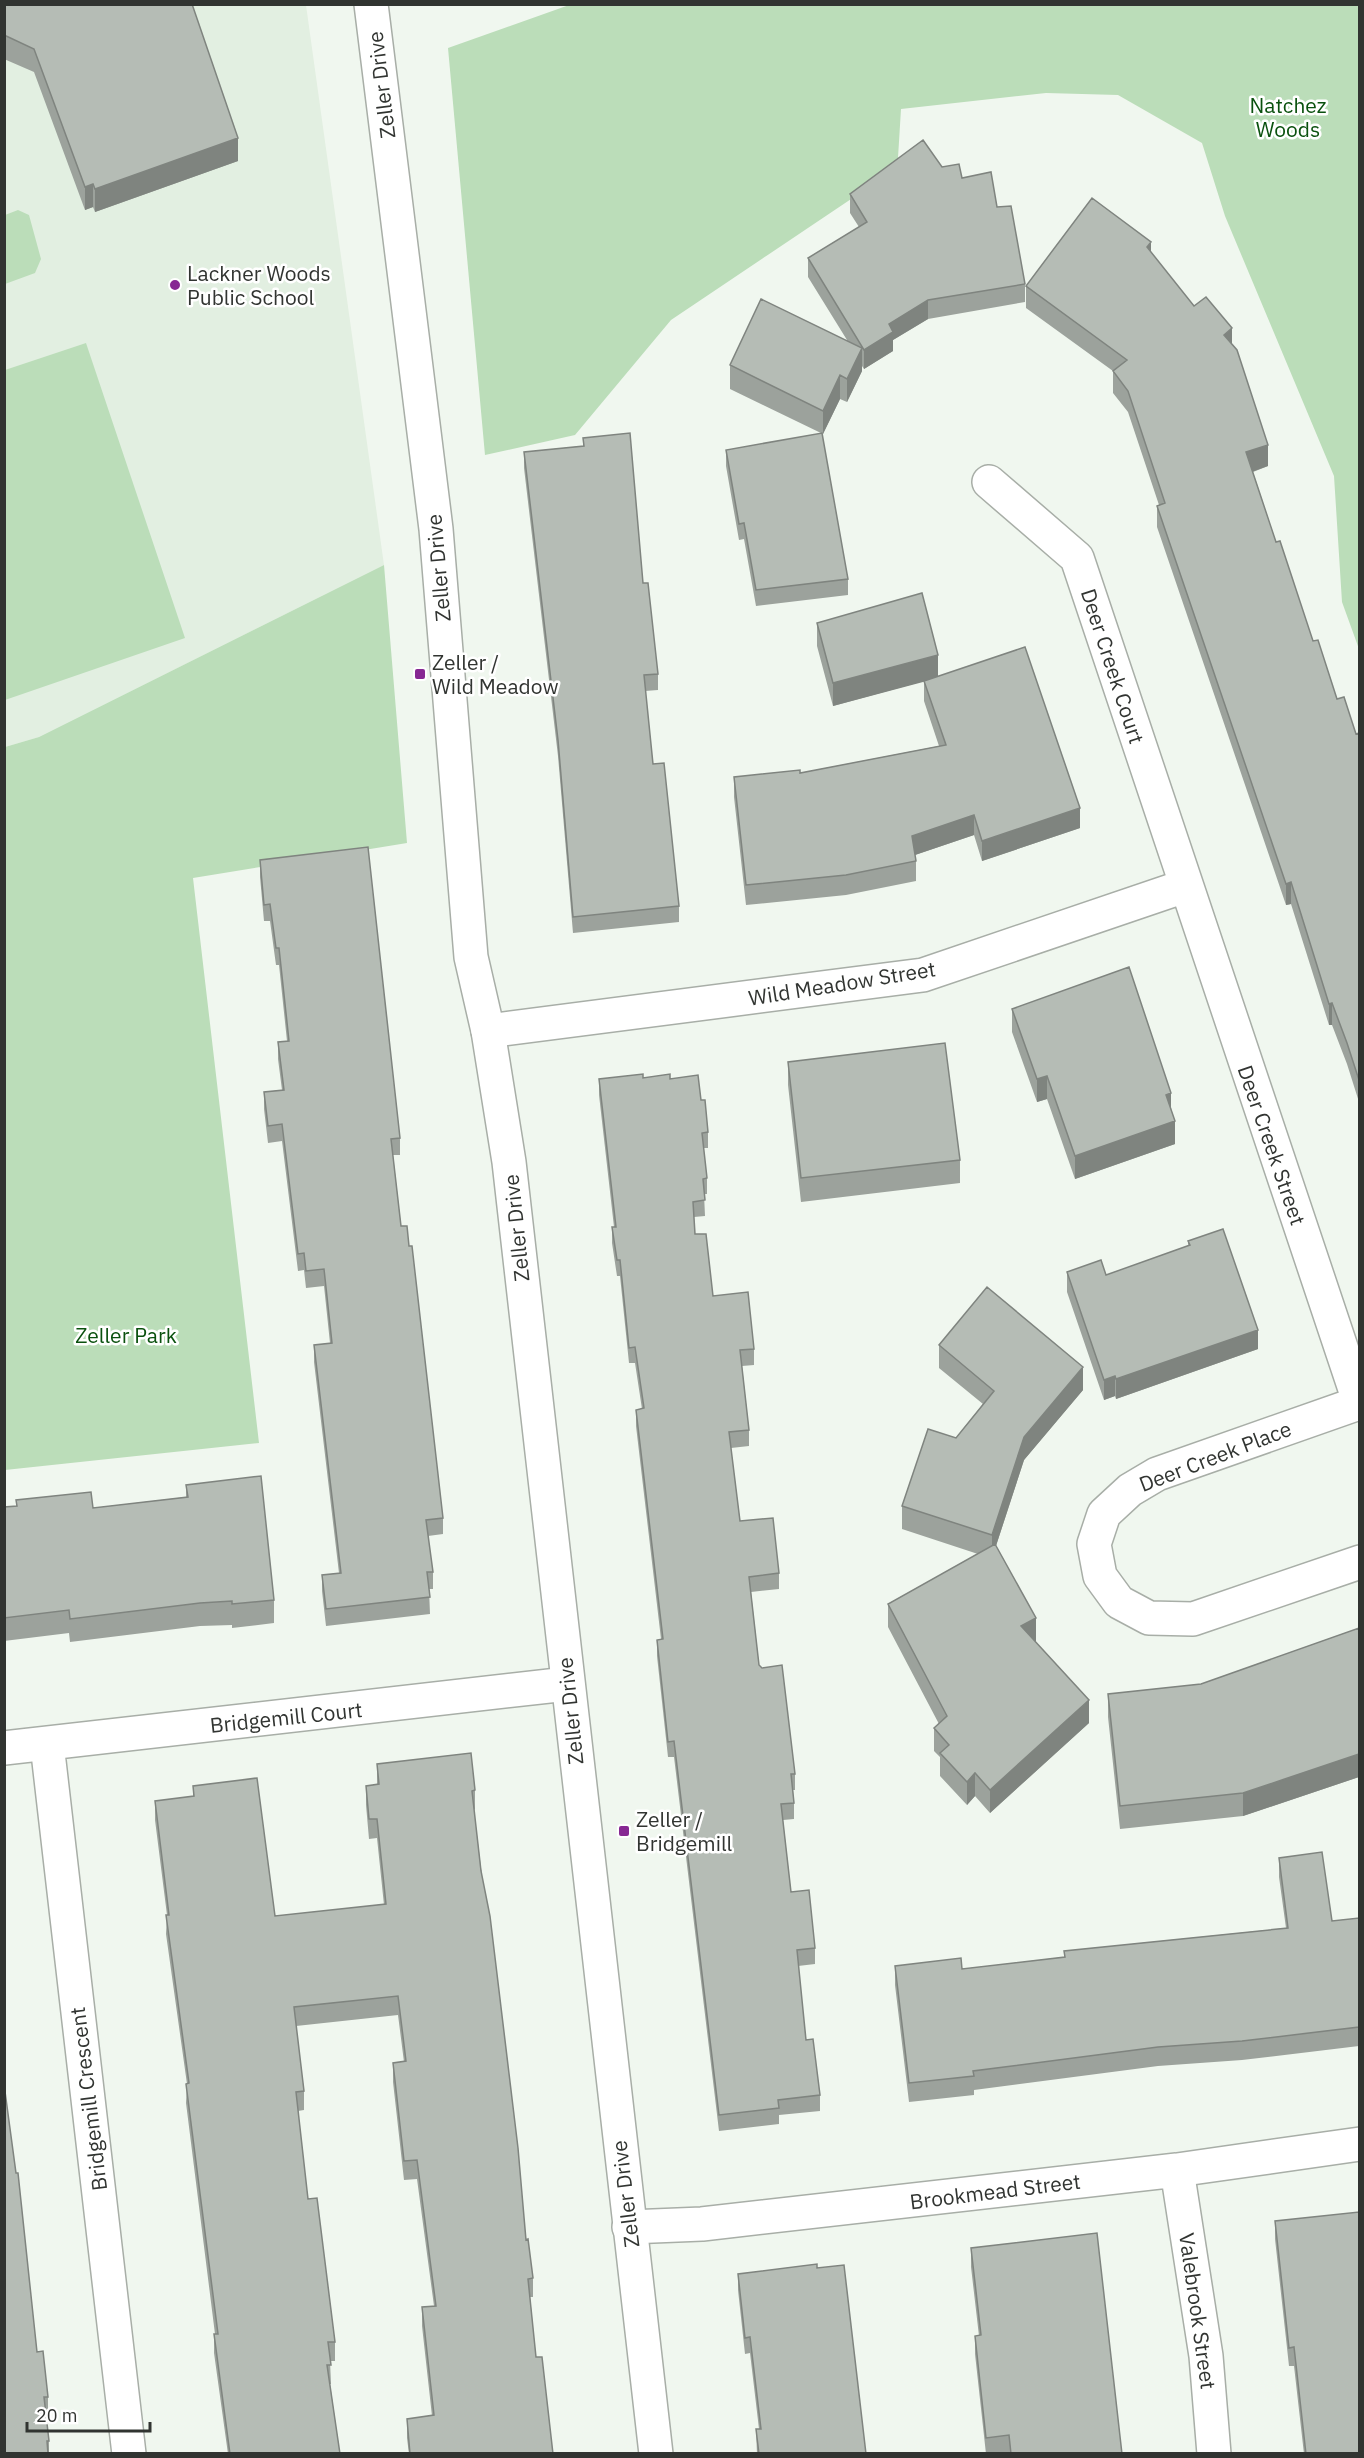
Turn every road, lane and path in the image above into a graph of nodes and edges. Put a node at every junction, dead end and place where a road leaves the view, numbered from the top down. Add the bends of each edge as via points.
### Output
1 (371, 4) edge
2 (989, 482) dead end
3 (1185, 886) junction
4 (488, 1031) junction
5 (1359, 1404) edge
6 (1359, 1562) edge
7 (567, 1684) junction
8 (47, 1744) junction
9 (4, 1748) edge
10 (1359, 2144) edge
11 (1177, 2170) junction
12 (629, 2228) junction
13 (129, 2454) edge
14 (656, 2454) edge
15 (1214, 2454) edge

1 - 4 street, Zeller Drive via 436,529 471,957
2 - 3 street, Deer Creek Court via 1077,558
3 - 4 street, Wild Meadow Street via 923,975
3 - 5 street, Deer Creek Street
4 - 7 street, Zeller Drive via 509,1162
5 - 6 street, Deer Creek Place via 1157,1474 1130,1490 1104,1514 1094,1544 1100,1576 1119,1602 1149,1618 1193,1619
7 - 8 street, Bridgemill Court
7 - 12 street, Zeller Drive
8 - 9 street, Bridgemill Court
8 - 13 street, Bridgemill Crescent
10 - 11 street, Brookmead Street
11 - 12 street, Brookmead Street via 702,2224
11 - 15 street, Valebrook Street via 1206,2356
12 - 14 street, Zeller Drive

